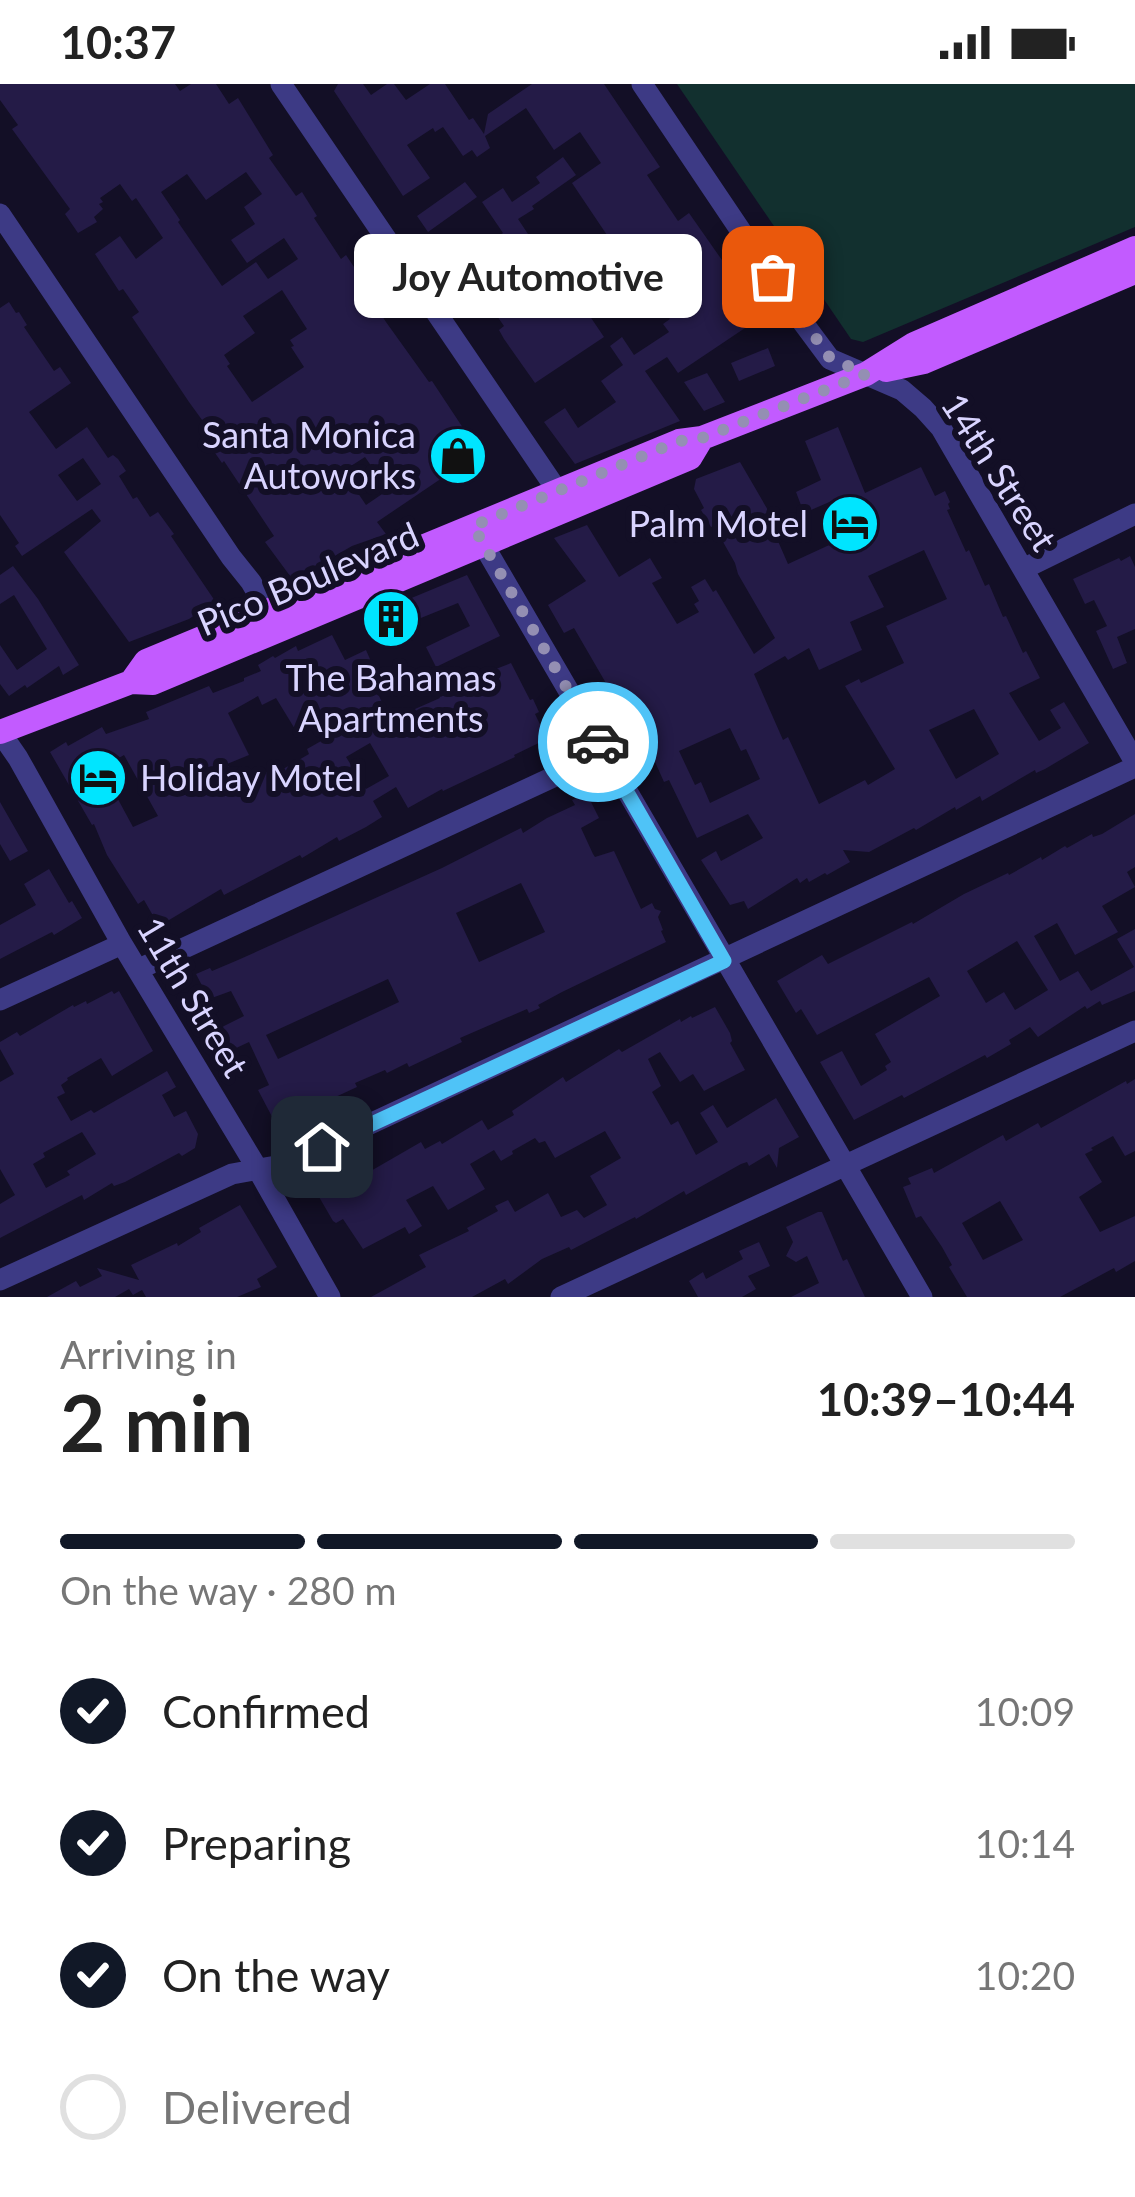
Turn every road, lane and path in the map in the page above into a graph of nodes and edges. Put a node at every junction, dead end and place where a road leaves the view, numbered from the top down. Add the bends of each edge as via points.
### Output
1 (281, 84) edge
2 (642, 84) edge
3 (0, 214) edge
4 (1135, 248) edge
5 (1135, 272) edge
6 (1098, 276) junction
7 (866, 374) junction
8 (564, 499) junction
9 (1135, 514) edge
10 (478, 535) junction
11 (1023, 568) junction
12 (274, 621) junction
13 (0, 732) edge
14 (605, 753) junction
15 (1135, 765) edge
16 (122, 944) junction
17 (724, 961) junction
18 (139, 968) junction
19 (0, 1000) edge
20 (1135, 1030) edge
21 (844, 1165) junction
22 (257, 1168) junction
23 (0, 1280) edge
24 (330, 1297) edge
25 (561, 1297) edge
26 (922, 1297) edge

1 - 8 street
2 - 7 street, 14th Street via 830,358
3 - 12 street
4 - 6 main road, Pico Boulevard
5 - 6 main road, Pico Boulevard
6 - 7 main road, Pico Boulevard via 924,362
7 - 8 main road, Pico Boulevard via 679,441
7 - 11 street, 14th Street via 902,390 941,428
8 - 10 main road, Pico Boulevard
9 - 11 street
10 - 12 main road, Pico Boulevard
10 - 14 street
11 - 15 street, 14th Street
12 - 13 main road, Pico Boulevard via 146,661 131,682
13 - 16 street, 11th Street
14 - 17 street
14 - 18 street
15 - 17 street
16 - 18 street, 11th Street
16 - 19 street
17 - 21 street
17 - 22 street via 282,1165
18 - 22 street, 11th Street
20 - 21 street
21 - 25 street
21 - 26 street
22 - 23 street
22 - 24 street, 11th Street

